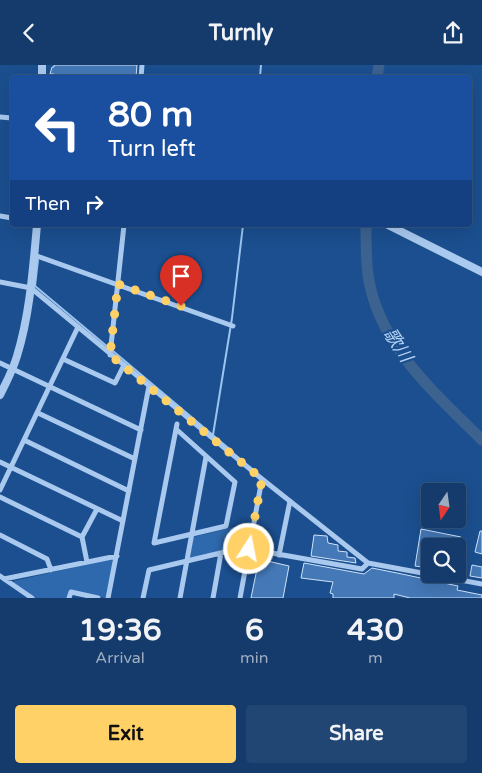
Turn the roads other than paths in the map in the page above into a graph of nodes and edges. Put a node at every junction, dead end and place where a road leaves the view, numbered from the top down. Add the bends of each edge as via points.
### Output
1 (36, 227) edge
2 (124, 227) edge
3 (392, 227) edge
4 (34, 255) junction
5 (482, 272) edge
6 (0, 282) edge
7 (118, 284) junction
8 (31, 288) junction
9 (234, 326) dead end
10 (78, 327) junction
11 (110, 355) junction
12 (63, 359) junction
13 (0, 363) edge
14 (124, 365) junction
15 (13, 369) junction
16 (50, 386) junction
17 (149, 386) junction
18 (0, 395) edge
19 (38, 413) junction
20 (141, 430) junction
21 (24, 440) junction
22 (206, 457) junction
23 (135, 459) junction
24 (0, 462) edge
25 (11, 467) junction
26 (262, 479) junction
27 (0, 490) edge
28 (129, 491) junction
29 (0, 497) edge
30 (290, 501) junction
31 (97, 509) junction
32 (123, 521) junction
33 (0, 535) edge
34 (191, 535) junction
35 (82, 537) junction
36 (249, 548) junction
37 (221, 553) junction
38 (279, 555) junction
39 (117, 557) junction
40 (88, 562) junction
41 (186, 562) junction
42 (368, 563) junction
43 (51, 569) junction
44 (2, 578) edge
45 (482, 583) edge
46 (22, 596) edge
47 (32, 598) edge
48 (69, 598) edge
49 (98, 598) edge
50 (108, 598) edge
51 (143, 598) edge
52 (180, 598) edge
53 (213, 598) edge
54 (240, 598) edge

1 - 4 street
2 - 7 street
3 - 5 street
4 - 7 street
4 - 8 street
6 - 8 street
7 - 9 street
7 - 11 street
8 - 10 street
8 - 15 street
10 - 11 street
10 - 12 street
11 - 14 street
12 - 14 street via 115,383
12 - 16 street
13 - 15 street
14 - 17 street
15 - 16 street
15 - 18 street
16 - 19 street
16 - 20 street
17 - 20 street
17 - 26 street
19 - 21 street
19 - 23 street
20 - 23 street
21 - 25 street
21 - 28 street
22 - 34 street
22 - 34 street via 235,482 226,526
22 - 34 street via 176,426 154,543
23 - 28 street
24 - 25 street
25 - 27 street
25 - 31 street
26 - 30 street
26 - 36 street
28 - 32 street
29 - 35 street
30 - 38 street
30 - 42 street
31 - 32 street
31 - 35 street
32 - 39 street
33 - 43 street via 47,559
34 - 41 street
35 - 40 street
36 - 37 street
36 - 38 street
36 - 54 street
37 - 41 street
37 - 53 street
38 - 42 street via 362,569
39 - 40 street
39 - 50 street
40 - 43 street
41 - 51 street via 149,570
41 - 52 street
42 - 45 street
43 - 44 street
44 - 46 street
46 - 47 street
48 - 49 street via 71,592

